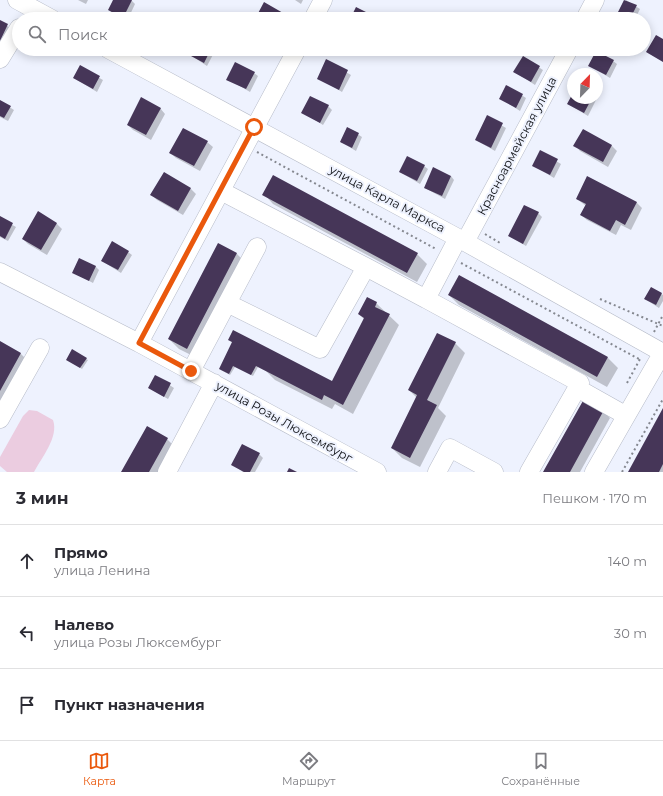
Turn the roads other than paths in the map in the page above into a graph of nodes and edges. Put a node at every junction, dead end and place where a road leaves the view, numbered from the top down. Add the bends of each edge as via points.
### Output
1 (323, 0) edge
2 (596, 0) edge
3 (27, 7) edge
4 (37, 12) edge
5 (317, 12) edge
6 (589, 12) edge
7 (12, 39) edge
8 (121, 56) edge
9 (293, 56) edge
10 (565, 56) edge
11 (0, 59) edge
12 (254, 127) junction
13 (220, 191) junction
14 (466, 236) junction
15 (256, 247) dead end
16 (366, 266) junction
17 (0, 272) edge
18 (426, 299) junction
19 (227, 303) junction
20 (139, 343) junction
21 (40, 348) dead end
22 (663, 353) edge
23 (191, 371) junction
24 (214, 383) junction
25 (577, 388) junction
26 (625, 415) junction
27 (0, 419) edge
28 (167, 472) edge
29 (377, 472) edge
30 (437, 472) edge
31 (494, 472) edge
32 (530, 472) edge
33 (594, 472) edge

1 - 5 street
2 - 6 street
3 - 4 street
7 - 11 street
8 - 12 street, улица Карла Маркса
9 - 12 street
10 - 14 street, Красноармейская улица
12 - 13 street
12 - 14 street, улица Карла Маркса
13 - 16 street
13 - 20 street
14 - 18 street, Красноармейская улица
14 - 22 street, улица Карла Маркса
15 - 19 street
16 - 18 street
16 - 19 street via 320,349
17 - 20 street, улица Розы Люксембург
18 - 25 street via 580,383
19 - 23 street
20 - 23 street, улица Розы Люксембург
21 - 27 street
22 - 26 street
23 - 24 street, улица Розы Люксембург
24 - 28 street
24 - 29 street, улица Розы Люксембург
25 - 26 street
25 - 32 street
26 - 33 street
30 - 31 street via 450,448

